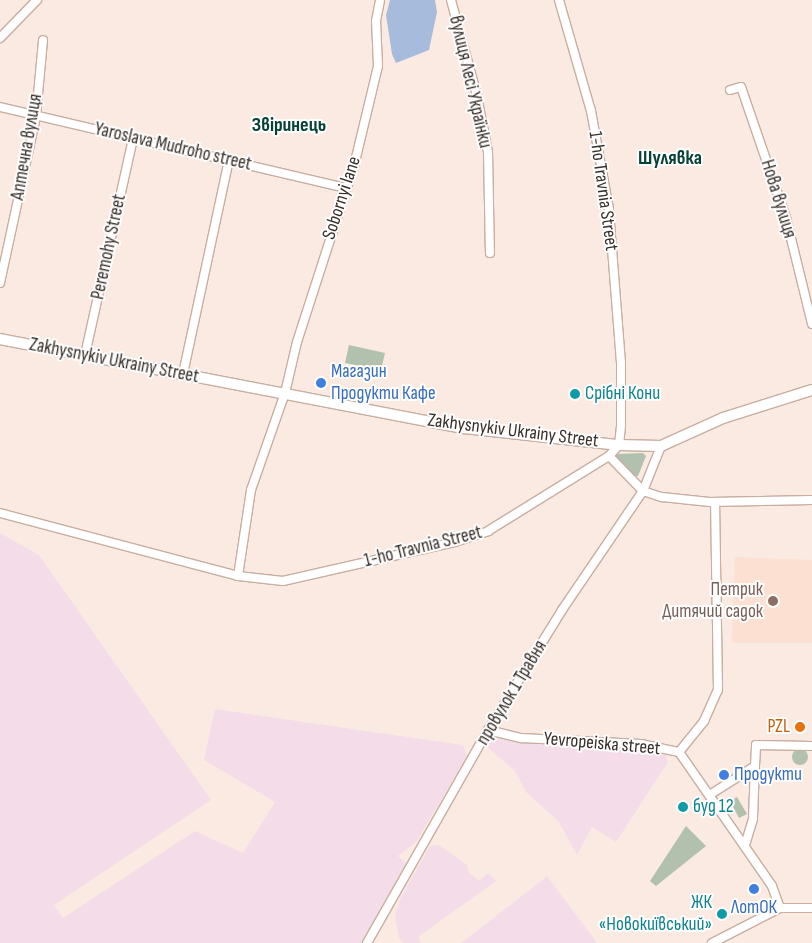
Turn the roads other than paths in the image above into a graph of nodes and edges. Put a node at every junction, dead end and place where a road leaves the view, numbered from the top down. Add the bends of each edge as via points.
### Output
1 (37, 0) edge
2 (380, 0) edge
3 (450, 0) edge
4 (559, 0) edge
5 (0, 38) edge
6 (43, 40) dead end
7 (730, 90) dead end
8 (0, 107) edge
9 (36, 116) junction
10 (133, 138) junction
11 (229, 159) junction
12 (346, 188) junction
13 (490, 254) dead end
14 (0, 283) edge
15 (812, 324) edge
16 (0, 339) edge
17 (85, 356) junction
18 (184, 374) junction
19 (812, 390) edge
20 (285, 394) junction
21 (619, 445) junction
22 (661, 446) junction
23 (609, 456) junction
24 (643, 491) junction
25 (812, 500) edge
26 (715, 502) junction
27 (0, 513) edge
28 (238, 576) junction
29 (488, 730) junction
30 (812, 746) edge
31 (679, 752) junction
32 (755, 766) junction
33 (711, 794) junction
34 (745, 845) junction
35 (780, 908) junction
36 (812, 908) edge
37 (367, 943) edge
38 (712, 943) edge

1 - 5 street
2 - 12 street, Sobornyi lane via 376,21 378,66
3 - 13 street, вулиця Лесі Українки via 477,96 488,152
4 - 21 street, 1-ho Travnia Street via 591,111 609,209 621,363
6 - 9 street, Аптечна вулиця
7 - 15 street, Нова вулиця via 741,87 786,218
8 - 9 street, Yaroslava Mudroho street
9 - 10 street, Yaroslava Mudroho street
9 - 14 street, Аптечна вулиця
10 - 11 street, Yaroslava Mudroho street
10 - 17 street, Peremohy Street
11 - 12 street, Yaroslava Mudroho street
11 - 18 street
12 - 20 street, Sobornyi lane via 296,342
16 - 17 street, Zakhysnykiv Ukrainy Street
17 - 18 street, Zakhysnykiv Ukrainy Street
18 - 20 street, Zakhysnykiv Ukrainy Street
19 - 22 street, Zakhysnykiv Ukrainy Street via 723,418
20 - 21 street, Zakhysnykiv Ukrainy Street via 464,428
20 - 28 street, Sobornyi lane via 251,490
21 - 22 street, Zakhysnykiv Ukrainy Street
21 - 23 street, 1-ho Travnia Street
22 - 24 street, провулок 1 Травня
23 - 24 street, Zakhysnykiv Ukrainy Street
23 - 28 street, 1-ho Travnia Street via 510,520 455,542 382,556 298,580 267,581
24 - 26 street via 684,502
24 - 29 street, провулок 1 Травня via 562,610
25 - 26 street
26 - 31 street via 718,690 704,721
27 - 28 street, 1-ho Travnia Street
29 - 31 street, Yevropeiska street via 521,738 641,744
29 - 37 street, провулок 1 Травня
30 - 32 street via 756,744
31 - 33 street, Yevropeiska street
32 - 33 street
32 - 34 street via 754,820
33 - 34 street, Yevropeiska street
34 - 35 street, Yevropeiska street via 772,886
35 - 36 street
35 - 38 street

